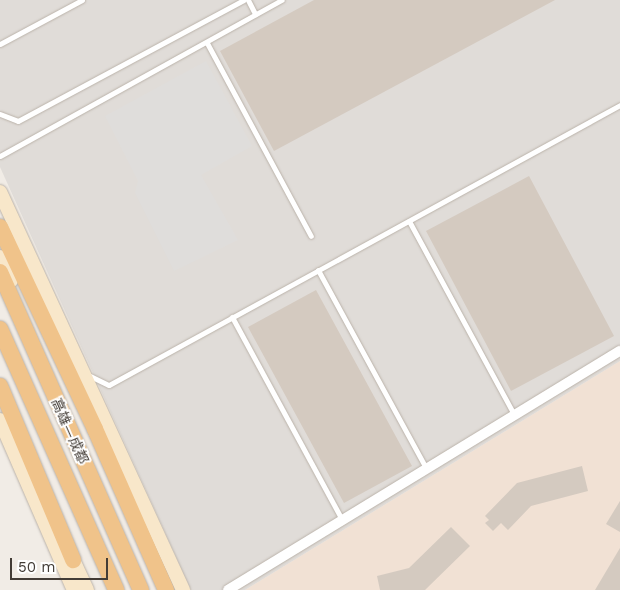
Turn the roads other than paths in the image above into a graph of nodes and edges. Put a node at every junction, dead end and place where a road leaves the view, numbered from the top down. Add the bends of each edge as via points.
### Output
1 (82, 0) edge
2 (246, 0) edge
3 (282, 0) edge
4 (255, 14) junction
5 (207, 43) junction
6 (0, 44) edge
7 (620, 106) edge
8 (0, 114) edge
9 (0, 156) edge
10 (0, 192) edge
11 (408, 221) junction
12 (0, 227) edge
13 (311, 236) dead end
14 (0, 257) edge
15 (318, 270) junction
16 (0, 272) edge
17 (232, 317) junction
18 (0, 329) edge
19 (620, 351) edge
20 (84, 373) junction
21 (0, 386) edge
22 (514, 414) junction
23 (0, 420) edge
24 (426, 468) junction
25 (342, 520) junction
26 (73, 560) joint
27 (163, 584) edge
28 (74, 590) edge
29 (87, 590) edge
30 (116, 590) edge
31 (141, 590) edge
32 (148, 590) edge
33 (183, 590) edge
34 (228, 590) edge

1 - 6 lane
2 - 4 lane
2 - 8 lane via 18,121
3 - 4 lane
4 - 5 lane
5 - 9 lane
5 - 13 lane
7 - 11 lane
10 - 20 main road
11 - 15 lane
11 - 22 lane
12 - 27 highway via 95,429
14 - 32 main road
15 - 17 lane
15 - 24 lane
16 - 31 highway, 高雄—成都
17 - 20 lane via 109,384
17 - 25 lane
18 - 30 highway, 高雄—成都
19 - 22 street
20 - 33 main road
21 - 26 highway
22 - 24 street
23 - 28 main road
24 - 25 street
25 - 34 street
26 - 29 main road

